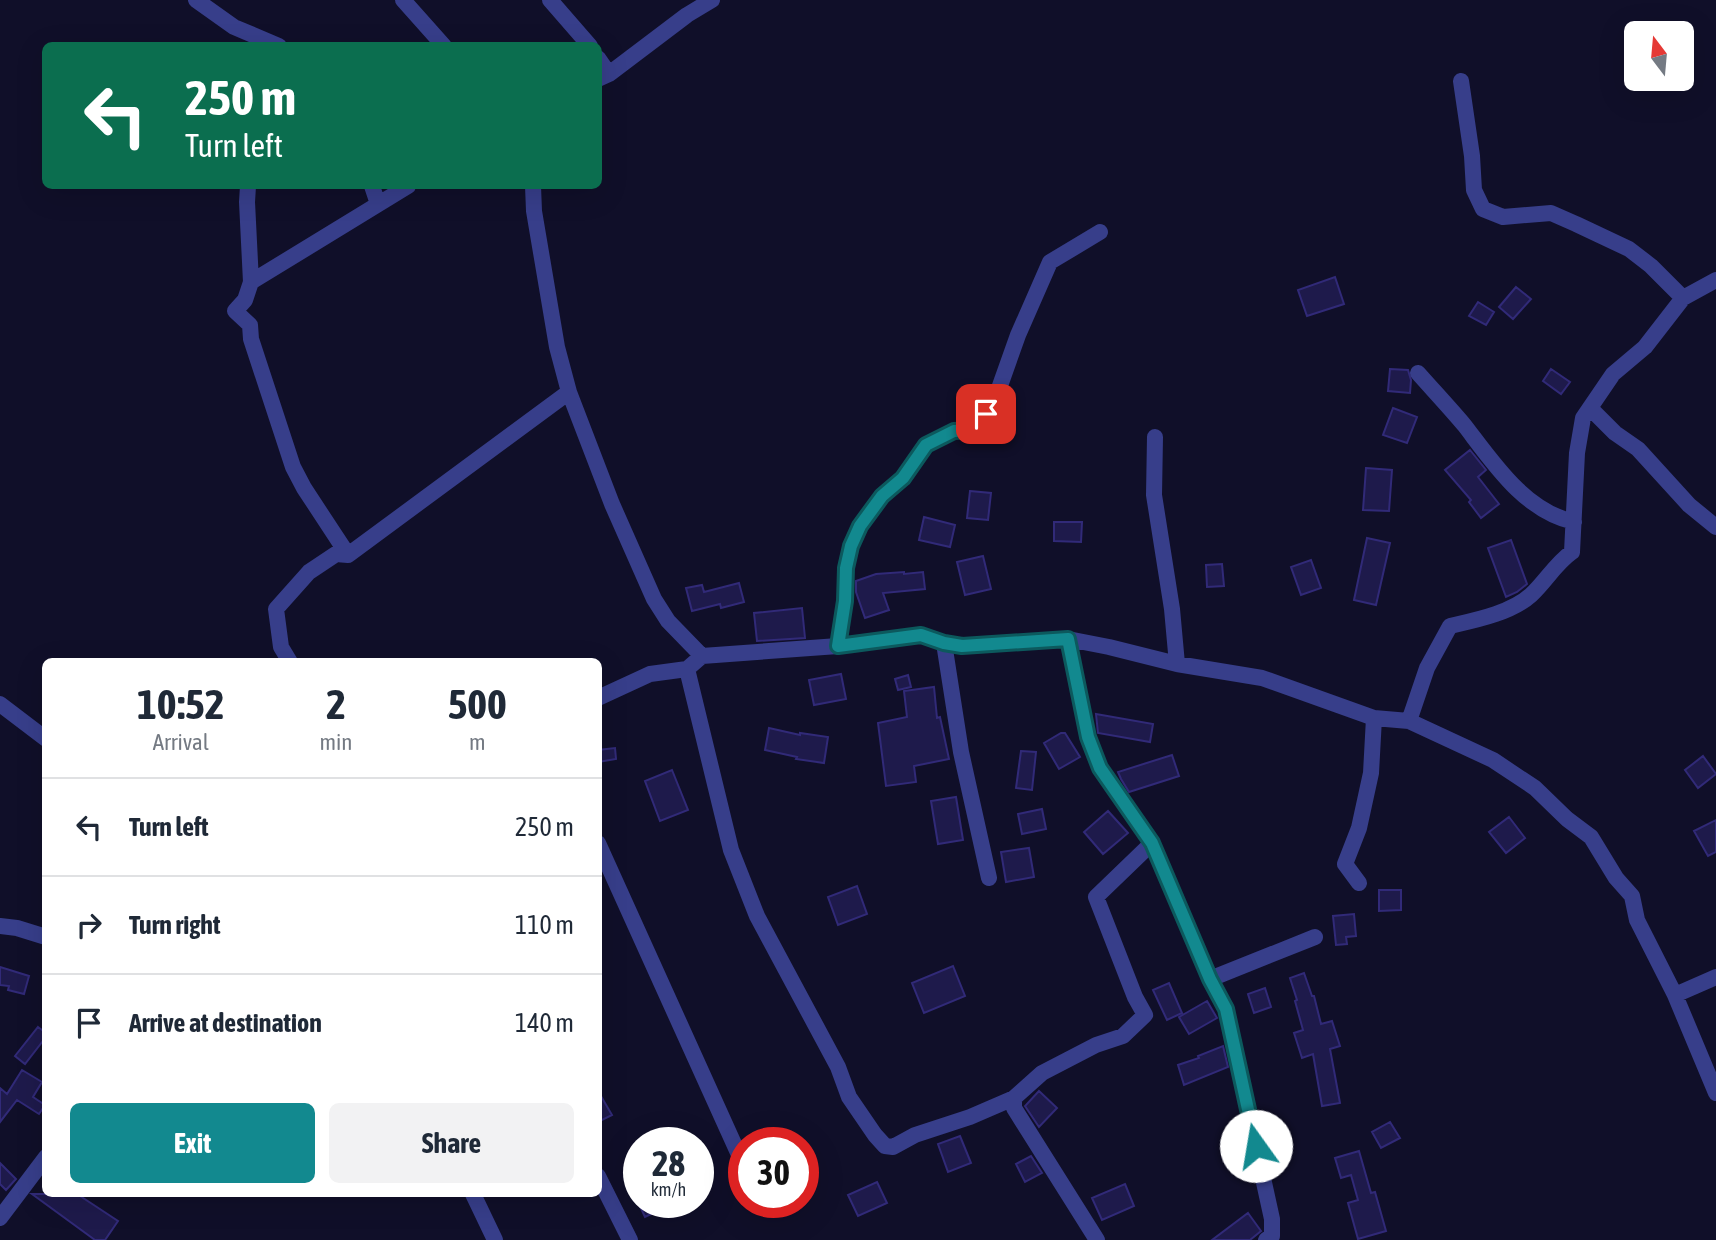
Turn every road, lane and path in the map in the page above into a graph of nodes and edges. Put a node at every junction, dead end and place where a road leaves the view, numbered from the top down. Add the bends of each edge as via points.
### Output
1 (196, 0) edge
2 (403, 0) edge
3 (550, 0) edge
4 (712, 0) edge
5 (270, 42) edge
6 (440, 42) edge
7 (587, 42) edge
8 (604, 77) edge
9 (1461, 81) dead end
10 (248, 189) edge
11 (373, 189) edge
12 (403, 189) edge
13 (533, 189) edge
14 (378, 204) junction
15 (1101, 232) dead end
16 (1716, 280) edge
17 (251, 282) junction
18 (1684, 298) junction
19 (1418, 373) dead end
20 (569, 392) junction
21 (1590, 408) junction
22 (1155, 436) dead end
23 (1574, 522) junction
24 (1716, 527) edge
25 (348, 555) junction
26 (1068, 639) junction
27 (944, 643) junction
28 (838, 646) junction
29 (702, 656) junction
30 (288, 658) edge
31 (1177, 664) junction
32 (687, 669) junction
33 (602, 696) edge
34 (0, 704) edge
35 (1374, 718) junction
36 (1409, 721) junction
37 (42, 736) edge
38 (1152, 843) junction
39 (602, 852) edge
40 (989, 878) dead end
41 (1359, 883) dead end
42 (0, 926) edge
43 (42, 936) edge
44 (1315, 937) dead end
45 (1716, 977) edge
46 (1210, 979) junction
47 (1675, 995) junction
48 (1716, 1093) edge
49 (1014, 1098) junction
50 (728, 1131) edge
51 (42, 1162) edge
52 (602, 1185) edge
53 (474, 1197) edge
54 (0, 1218) edge
55 (495, 1240) edge
56 (630, 1240) edge
57 (1097, 1240) edge
58 (1266, 1240) edge

1 - 5 street via 234,27
2 - 6 street
3 - 7 street
4 - 8 street
9 - 18 street via 1474,190 1483,209 1503,217 1551,213 1576,224 1629,249
10 - 17 street
11 - 14 street
12 - 14 street
13 - 20 street via 557,347
14 - 17 street
15 - 28 street via 1050,262 996,397 976,430 954,431 926,445 860,526 846,568
16 - 18 street
17 - 25 street via 235,311 250,325 293,467
18 - 21 street via 1645,347 1613,374
19 - 23 street via 1523,494 1544,512
20 - 25 street
20 - 29 street via 654,600
21 - 23 street via 1583,418 1577,453
21 - 24 street
22 - 31 street via 1154,495
23 - 36 street via 1572,552 1528,597 1450,626 1427,668
25 - 30 street via 336,554 309,572 276,609 281,647
26 - 27 street via 962,646
26 - 31 street
26 - 38 street via 1088,737 1100,768
27 - 28 street via 921,635
27 - 40 street via 961,752
28 - 29 street
29 - 32 street
31 - 35 street via 1262,678
32 - 33 street via 650,674
32 - 49 street via 731,850 752,905 838,1067 849,1097 875,1135 885,1146 893,1147
34 - 37 street
35 - 36 street
35 - 41 street via 1371,773 1359,828 1345,864
36 - 47 street via 1504,767 1591,837 1632,896 1637,920
38 - 46 street
38 - 49 street via 1096,897 1145,1014 1123,1036 1042,1073
39 - 50 street
42 - 43 street
44 - 46 street
45 - 47 street
46 - 58 street via 1226,1009 1272,1219 1272,1236
47 - 48 street
49 - 57 street via 1014,1108
51 - 54 street
52 - 56 street
53 - 55 street

